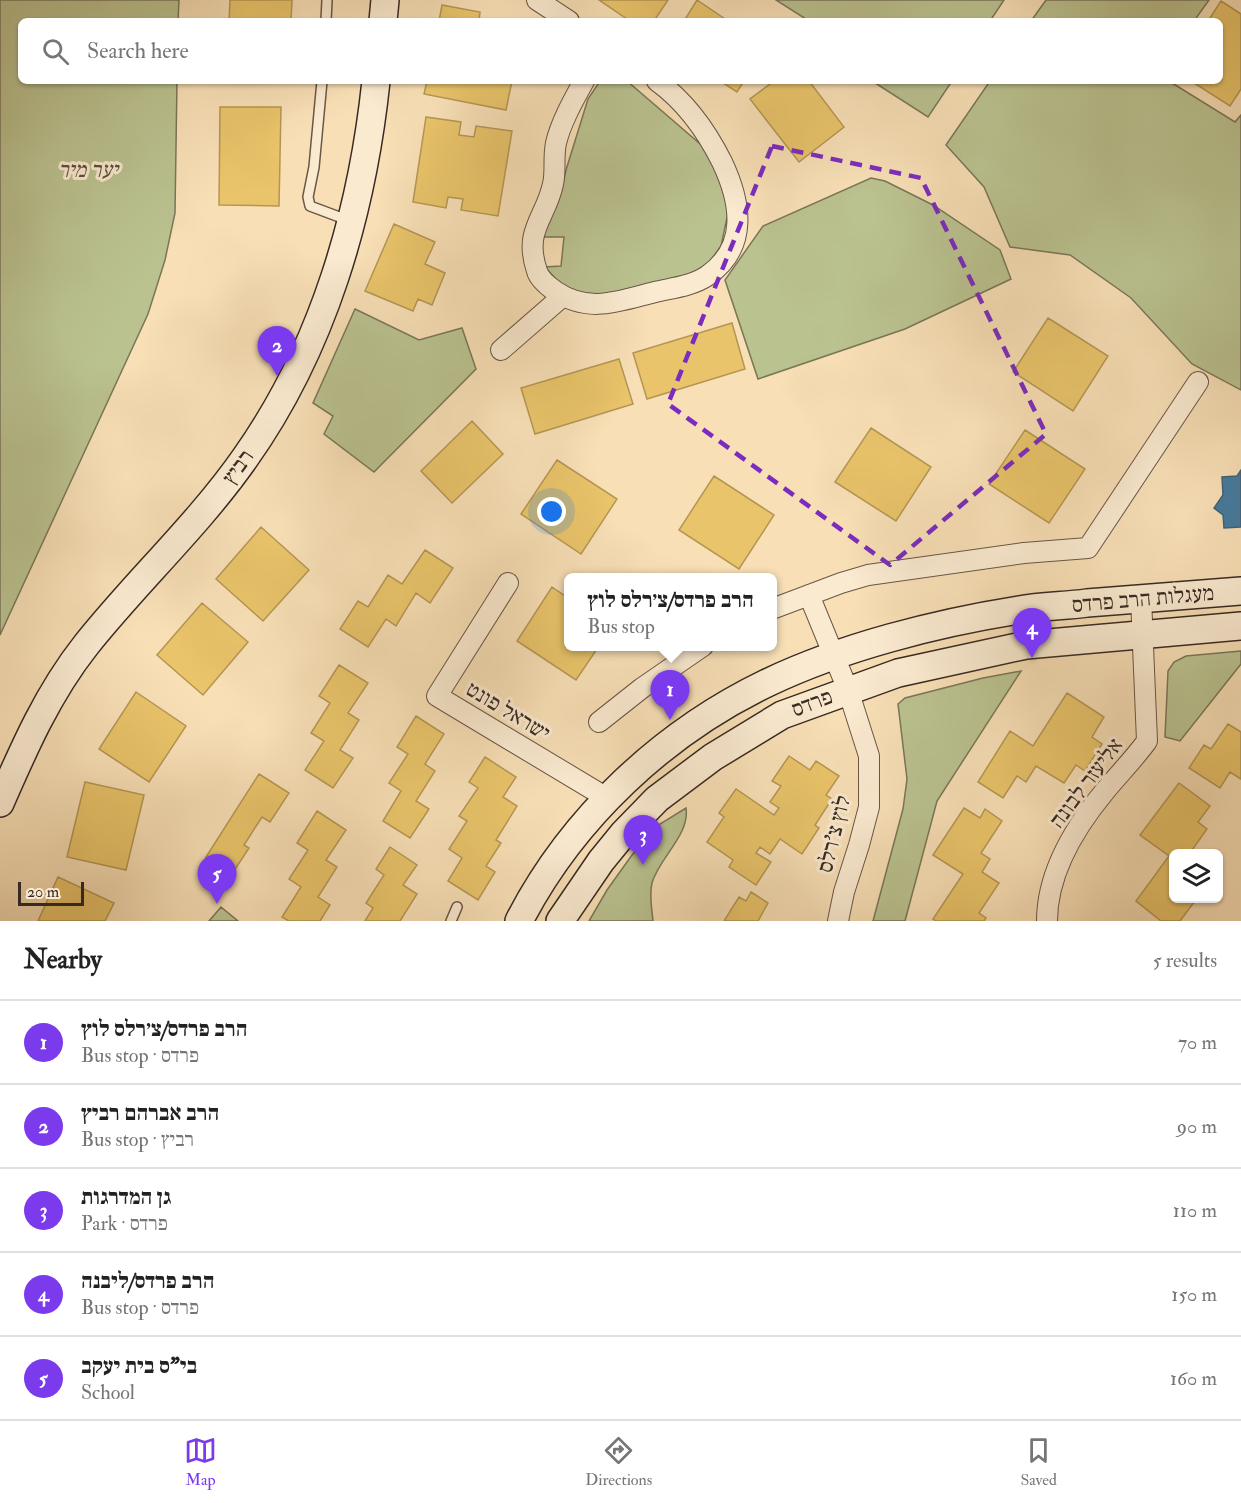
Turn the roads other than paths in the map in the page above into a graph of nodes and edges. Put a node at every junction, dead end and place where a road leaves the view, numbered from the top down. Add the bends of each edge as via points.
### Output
1 (327, 0) edge
2 (385, 0) edge
3 (537, 0) edge
4 (326, 18) edge
5 (383, 18) edge
6 (564, 18) edge
7 (322, 84) edge
8 (376, 84) edge
9 (582, 84) edge
10 (661, 84) edge
11 (351, 221) junction
12 (563, 296) junction
13 (501, 350) dead end
14 (1198, 382) dead end
15 (507, 583) dead end
16 (1241, 591) edge
17 (809, 595) junction
18 (1141, 598) junction
19 (777, 607) edge
20 (1241, 626) edge
21 (1143, 634) junction
22 (696, 651) edge
23 (835, 656) junction
24 (848, 690) junction
25 (599, 722) dead end
26 (607, 798) junction
27 (0, 803) edge
28 (457, 907) dead end
29 (452, 921) edge
30 (519, 921) edge
31 (560, 921) edge
32 (838, 921) edge
33 (1047, 921) edge

1 - 4 lane
2 - 5 street
3 - 6 street
7 - 11 lane via 308,197 310,206
8 - 11 street, רביץ
9 - 12 street via 556,142 554,184 534,230 537,273
10 - 12 street via 685,104 701,125 729,176 739,216 734,244 715,269 688,285 599,305
11 - 27 street, רביץ via 318,324 276,411 204,512 86,644 56,687
12 - 13 street
14 - 17 street via 1088,548 879,573
15 - 26 street, ישראל פונט via 437,696
16 - 18 street, מעגלות הרב פרדס
17 - 19 street
17 - 23 street, לוץ צ'רלס
18 - 21 street, אליעזר לבונה
18 - 23 street, מעגלות הרב פרדס via 1021,610 888,638
20 - 21 street, מעגלות הרב פרדס
21 - 24 street, פרדס via 1026,645 898,673
21 - 33 street, אליעזר לבונה via 1147,741 1081,823 1054,881
22 - 25 street
23 - 24 street, לוץ צ'רלס
23 - 26 street, פרדס via 767,683 721,709 634,772
24 - 31 street, פרדס via 782,715 757,729 657,799 601,861
24 - 32 street, לוץ צ'רלס via 869,756 869,807
26 - 30 street, פרדס via 572,840
28 - 29 lane

